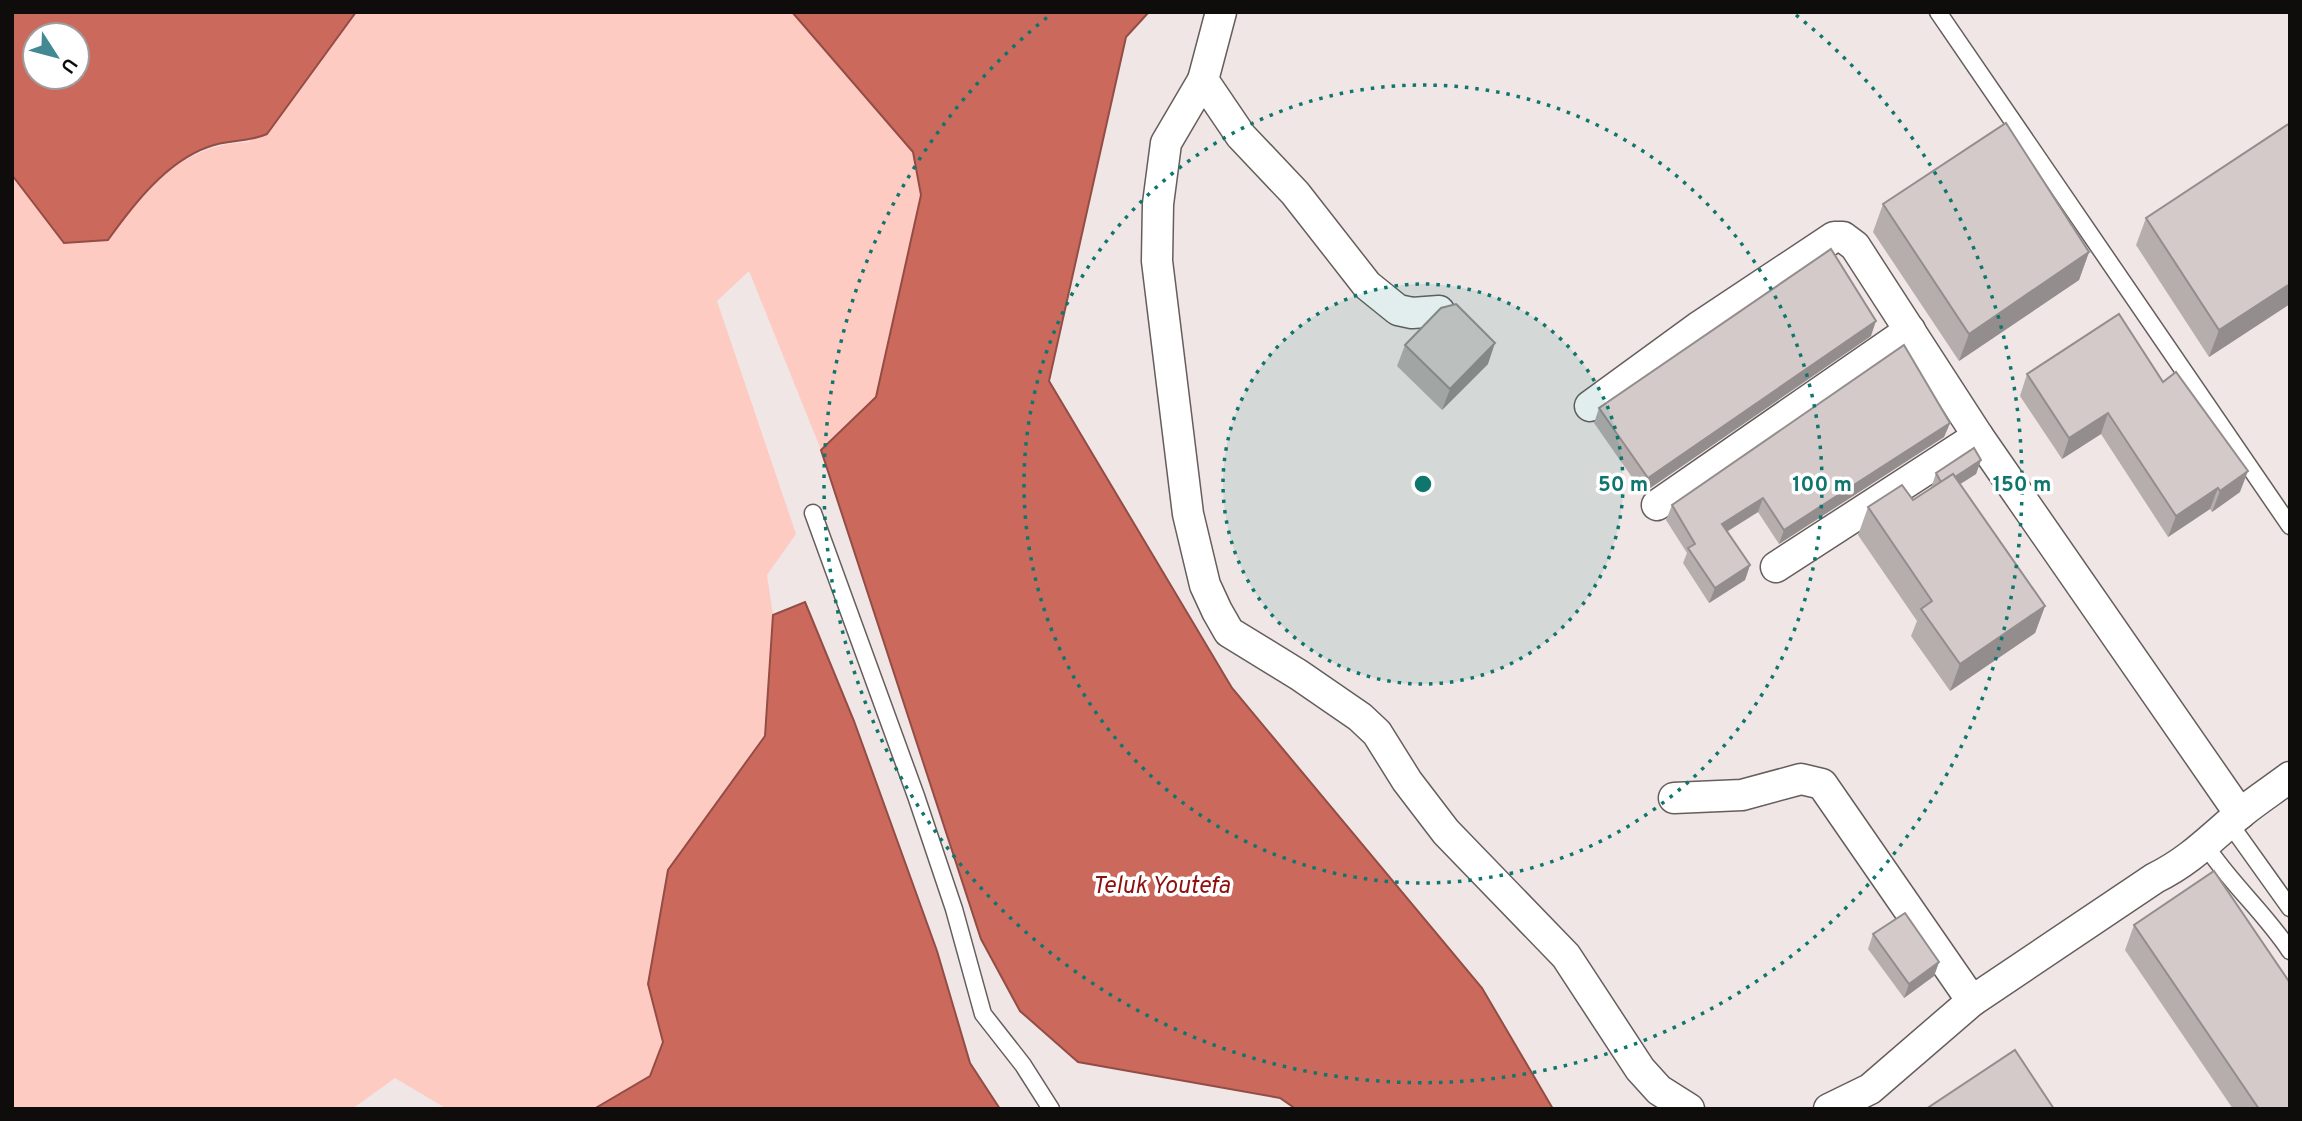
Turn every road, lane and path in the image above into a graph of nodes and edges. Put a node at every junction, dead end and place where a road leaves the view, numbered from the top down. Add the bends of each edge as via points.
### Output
1 (1221, 12) edge
2 (1938, 12) edge
3 (1203, 80) junction
4 (1440, 311) edge
5 (1910, 330) junction
6 (1590, 406) dead end
7 (1978, 436) junction
8 (1657, 505) dead end
9 (813, 513) dead end
10 (2290, 526) edge
11 (1776, 567) dead end
12 (2290, 777) edge
13 (1674, 798) dead end
14 (2235, 819) junction
15 (2206, 846) junction
16 (2290, 908) edge
17 (2290, 951) edge
18 (1972, 1001) junction
19 (1859, 1099) edge
20 (1051, 1109) edge
21 (1689, 1109) edge
22 (1829, 1109) edge

1 - 3 street
2 - 10 lane
3 - 4 street via 1241,136 1295,193 1367,285 1398,310
3 - 21 street via 1166,143 1157,261 1188,514 1205,585 1217,611 1229,632 1309,682 1377,733 1446,832 1566,956 1640,1069 1659,1090
5 - 6 street via 1855,246 1843,237 1834,237
5 - 7 street
5 - 8 street
7 - 11 street
7 - 14 street
9 - 20 lane via 916,796 983,1014
12 - 14 street
13 - 18 street via 1742,795 1801,779 1822,784
14 - 15 street
14 - 16 lane
15 - 17 lane
15 - 18 street
18 - 19 street
19 - 22 street

